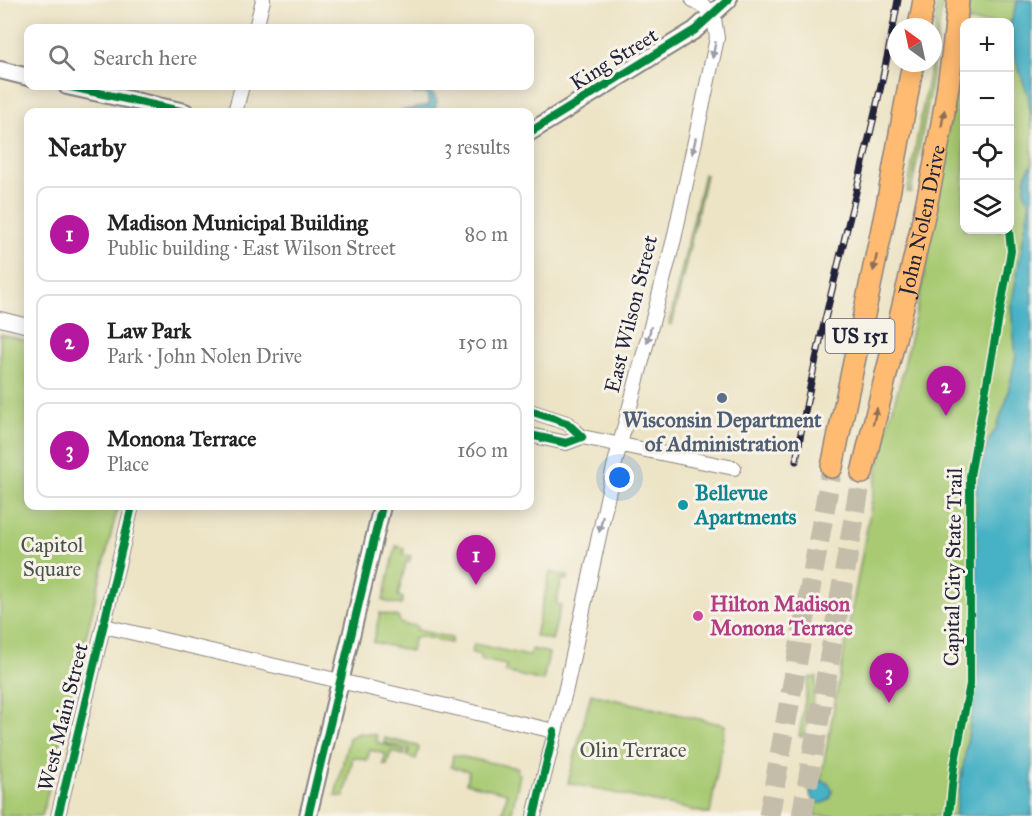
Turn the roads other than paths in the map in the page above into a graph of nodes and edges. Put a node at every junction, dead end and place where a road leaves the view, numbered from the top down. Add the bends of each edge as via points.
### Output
1 (263, 0) edge
2 (693, 0) edge
3 (728, 0) edge
4 (924, 0) edge
5 (958, 0) edge
6 (712, 6) edge
7 (921, 18) edge
8 (257, 24) edge
9 (0, 70) edge
10 (911, 72) edge
11 (24, 76) edge
12 (85, 90) edge
13 (241, 90) edge
14 (167, 108) edge
15 (236, 108) edge
16 (534, 130) edge
17 (0, 319) edge
18 (24, 325) edge
19 (534, 412) edge
20 (534, 436) edge
21 (582, 437) junction
22 (620, 445) junction
23 (734, 468) dead end
24 (832, 468) tunnel mouth
25 (862, 473) tunnel mouth
26 (131, 510) edge
27 (381, 510) edge
28 (104, 626) junction
29 (340, 681) junction
30 (554, 731) junction
31 (58, 816) edge
32 (308, 816) edge
33 (534, 816) edge

1 - 8 street
2 - 6 street
3 - 6 street
4 - 7 main road
25 -> 5 main road, John Nolen Drive / US 151 via 923,217 955,44
6 - 16 street, King Street via 695,30
6 -> 22 street, East Wilson Street via 717,38 682,204
9 - 11 street
10 -> 24 main road, John Nolen Drive / US 151
12 - 14 street
13 - 15 street
17 - 18 street
19 - 21 street via 567,423
20 - 21 street via 566,443
21 - 22 street
22 - 23 street
22 -> 30 street, East Wilson Street
26 - 28 street, West Main Street
27 - 29 street
28 - 29 street
28 - 31 street, West Main Street
29 - 30 street
29 - 32 street
30 - 33 street, East Wilson Street

